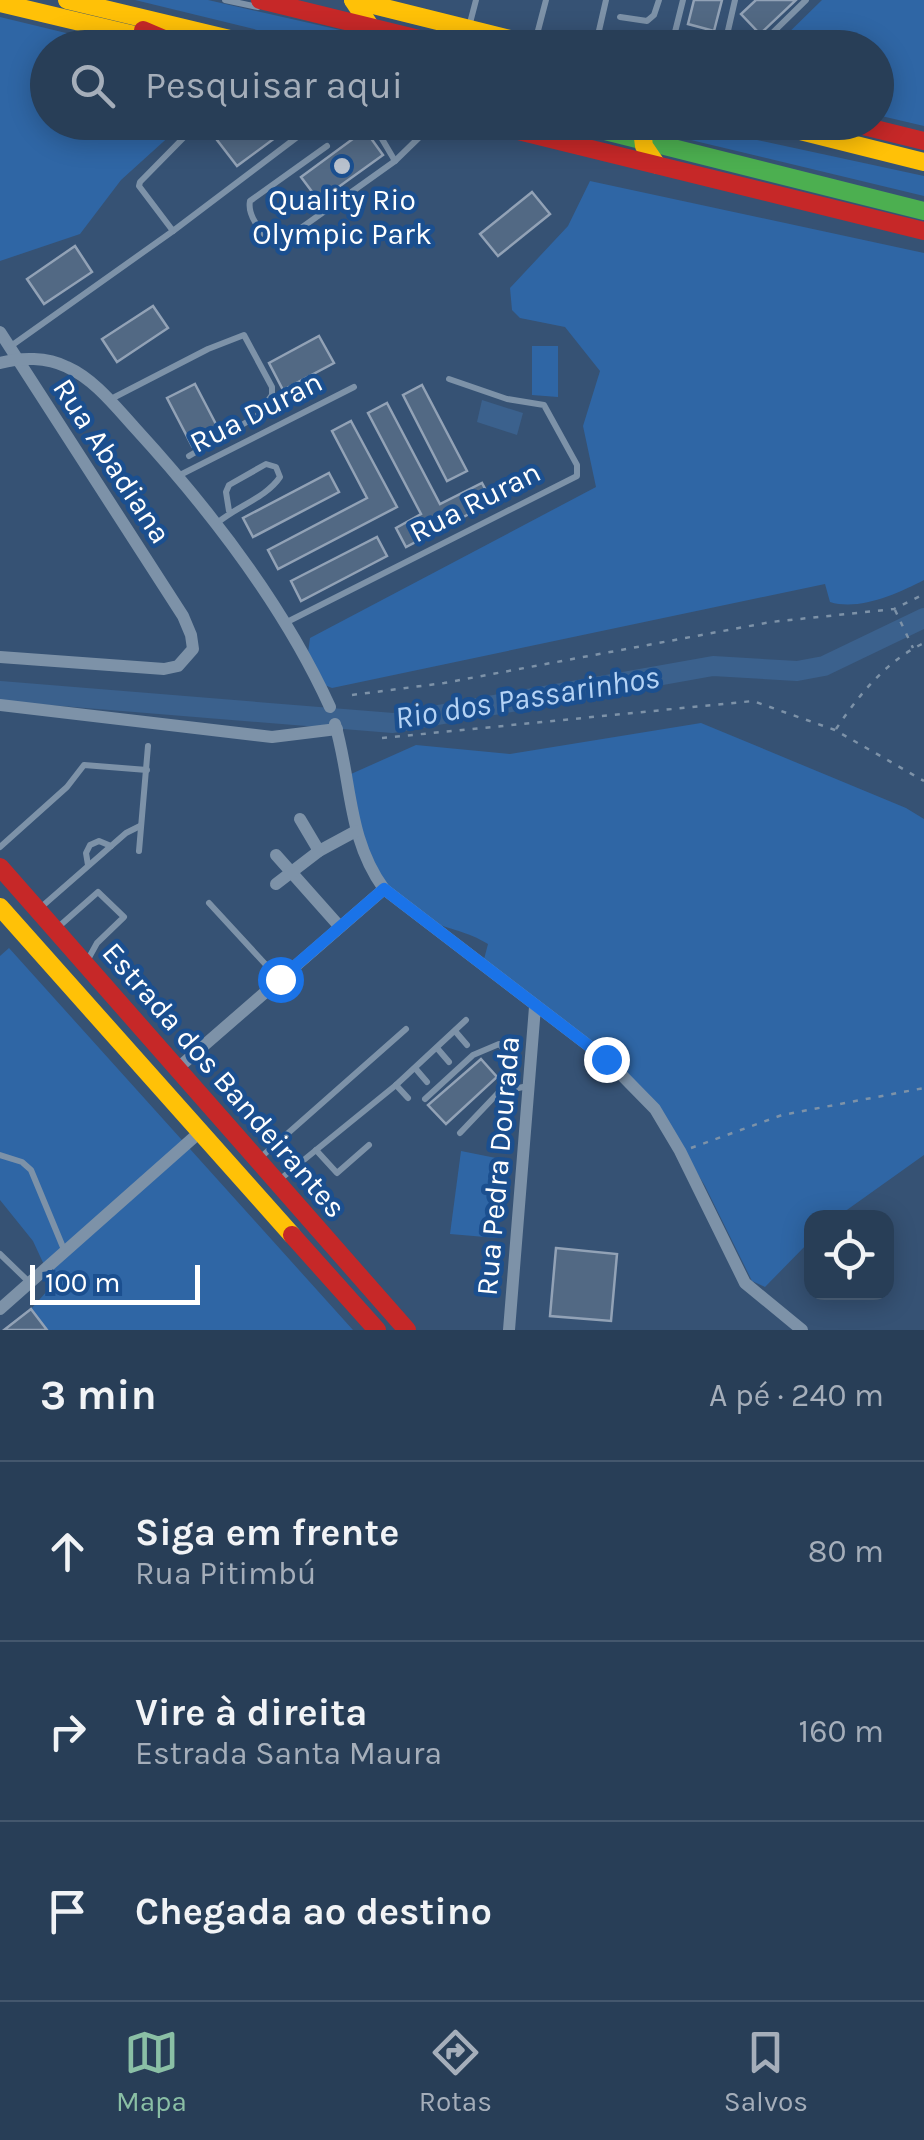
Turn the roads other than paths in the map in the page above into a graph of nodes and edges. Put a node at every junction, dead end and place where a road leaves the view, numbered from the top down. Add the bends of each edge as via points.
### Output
1 (69, 0) edge
2 (105, 0) edge
3 (225, 0) edge
4 (260, 0) edge
5 (353, 0) edge
6 (476, 0) edge
7 (546, 0) edge
8 (606, 0) edge
9 (658, 0) edge
10 (683, 0) edge
11 (736, 0) edge
12 (806, 0) edge
13 (0, 3) edge
14 (620, 18) dead end
15 (469, 29) junction
16 (113, 30) edge
17 (144, 30) edge
18 (193, 30) edge
19 (228, 30) edge
20 (347, 30) edge
21 (352, 30) edge
22 (368, 30) edge
23 (473, 30) edge
24 (542, 30) edge
25 (599, 30) edge
26 (676, 30) edge
27 (728, 30) edge
28 (775, 30) edge
29 (894, 134) edge
30 (181, 140) edge
31 (293, 140) edge
32 (383, 140) edge
33 (416, 140) edge
34 (555, 140) edge
35 (645, 140) edge
36 (673, 140) edge
37 (678, 140) edge
38 (799, 140) edge
39 (836, 140) edge
40 (924, 142) edge
41 (327, 146) dead end
42 (395, 160) junction
43 (924, 162) edge
44 (657, 165) junction
45 (924, 171) edge
46 (886, 191) dead end
47 (924, 211) edge
48 (173, 231) junction
49 (924, 231) edge
50 (0, 332) edge
51 (13, 352) junction
52 (0, 363) edge
53 (449, 379) dead end
54 (354, 388) dead end
55 (110, 400) junction
56 (189, 456) dead end
57 (178, 476) junction
58 (229, 511) junction
59 (215, 524) junction
60 (287, 622) junction
61 (0, 657) edge
62 (0, 705) edge
63 (330, 708) dead end
64 (148, 746) dead end
65 (147, 770) junction
66 (300, 819) dead end
67 (140, 826) junction
68 (356, 832) junction
69 (0, 846) edge
70 (111, 846) junction
71 (139, 851) dead end
72 (320, 851) junction
73 (276, 855) dead end
74 (88, 866) junction
75 (0, 867) edge
76 (290, 872) junction
77 (276, 884) dead end
78 (384, 889) junction
79 (208, 903) dead end
80 (0, 907) edge
81 (38, 910) junction
82 (340, 927) junction
83 (55, 930) junction
84 (86, 964) junction
85 (280, 979) junction
86 (66, 981) junction
87 (536, 1007) junction
88 (466, 1020) dead end
89 (406, 1029) dead end
90 (454, 1030) junction
91 (467, 1045) dead end
92 (437, 1048) junction
93 (449, 1062) dead end
94 (178, 1068) junction
95 (414, 1068) junction
96 (426, 1082) dead end
97 (396, 1085) junction
98 (530, 1086) junction
99 (506, 1088) junction
100 (408, 1098) dead end
101 (425, 1099) dead end
102 (258, 1126) dead end
103 (201, 1130) junction
104 (460, 1133) dead end
105 (275, 1145) junction
106 (369, 1145) dead end
107 (316, 1150) junction
108 (0, 1155) edge
109 (258, 1160) junction
110 (295, 1167) junction
111 (277, 1182) junction
112 (320, 1194) dead end
113 (65, 1253) junction
114 (0, 1254) edge
115 (30, 1282) junction
116 (0, 1309) edge
117 (377, 1330) edge
118 (407, 1330) edge
119 (509, 1330) edge
120 (802, 1330) edge

1 - 17 main road
1 - 18 main road
2 - 19 lane
3 - 20 lane
4 - 21 main road
5 - 15 main road
5 - 22 main road
6 - 15 lane
7 - 24 lane
8 - 25 lane
9 - 14 lane via 647,21
10 - 26 lane
11 - 27 lane
12 - 28 lane
13 - 16 main road
15 - 23 main road
29 - 40 main road
30 - 48 lane via 139,186
31 - 48 lane
32 - 42 lane
33 - 42 lane
34 - 44 main road
35 - 44 main road
36 - 47 main road
37 - 46 lane
38 - 45 lane
39 - 43 main road
41 - 42 lane via 250,201 253,219 271,242 280,243
44 - 49 main road
48 - 51 lane
50 - 51 street, Rua Abadiana
51 - 52 street
51 - 55 street via 66,366
51 - 61 street, Rua Abadiana via 183,616 193,649 164,670
53 - 60 lane, Rua Ruran via 544,406 577,465 576,476
54 - 57 lane, Rua Duran
55 - 56 lane via 244,335 272,395 256,416
55 - 57 street
57 - 59 street
58 - 58 lane via 272,488 280,478 276,467 266,464 230,486
58 - 59 lane
59 - 60 street
60 - 63 street
62 - 68 street via 272,737 336,726
64 - 65 lane
65 - 67 lane
65 - 69 lane via 84,765
66 - 72 street
67 - 70 lane
67 - 71 lane
68 - 72 street
68 - 78 street
70 - 74 lane
70 - 74 lane via 90,845
72 - 76 street
73 - 76 street
74 - 81 lane
75 - 81 main road, Estrada dos Bandeirantes
76 - 77 street
76 - 82 street
78 - 82 street
78 - 87 street
79 - 85 lane
80 - 86 main road, Estrada dos Bandeirantes
81 - 83 main road, Estrada dos Bandeirantes
82 - 85 street
83 - 84 main road, Estrada dos Bandeirantes
83 - 84 lane via 98,892 124,918
84 - 86 main road via 88,980
84 - 94 main road, Estrada dos Bandeirantes
85 - 94 street
86 - 103 main road, Estrada dos Bandeirantes
87 - 98 street, Rua Pedra Dourada
87 - 120 street via 606,1059 654,1109 746,1283
88 - 90 lane
89 - 105 lane
90 - 91 lane
90 - 92 lane
92 - 93 lane
92 - 95 lane
94 - 109 main road, Estrada dos Bandeirantes
95 - 96 lane
95 - 97 lane
97 - 100 lane
97 - 107 lane
98 - 99 lane
98 - 119 street, Rua Pedra Dourada
99 - 101 lane via 508,1053 500,1044 474,1055
99 - 104 lane
102 - 105 lane
103 - 113 street
103 - 117 main road, Estrada dos Bandeirantes
105 - 109 lane
105 - 110 lane
106 - 107 lane via 337,1173
107 - 110 lane
108 - 113 lane via 30,1170
109 - 111 main road, Estrada dos Bandeirantes
110 - 111 lane
110 - 112 lane
111 - 118 main road, Estrada dos Bandeirantes
113 - 115 street
114 - 115 lane
115 - 116 street

